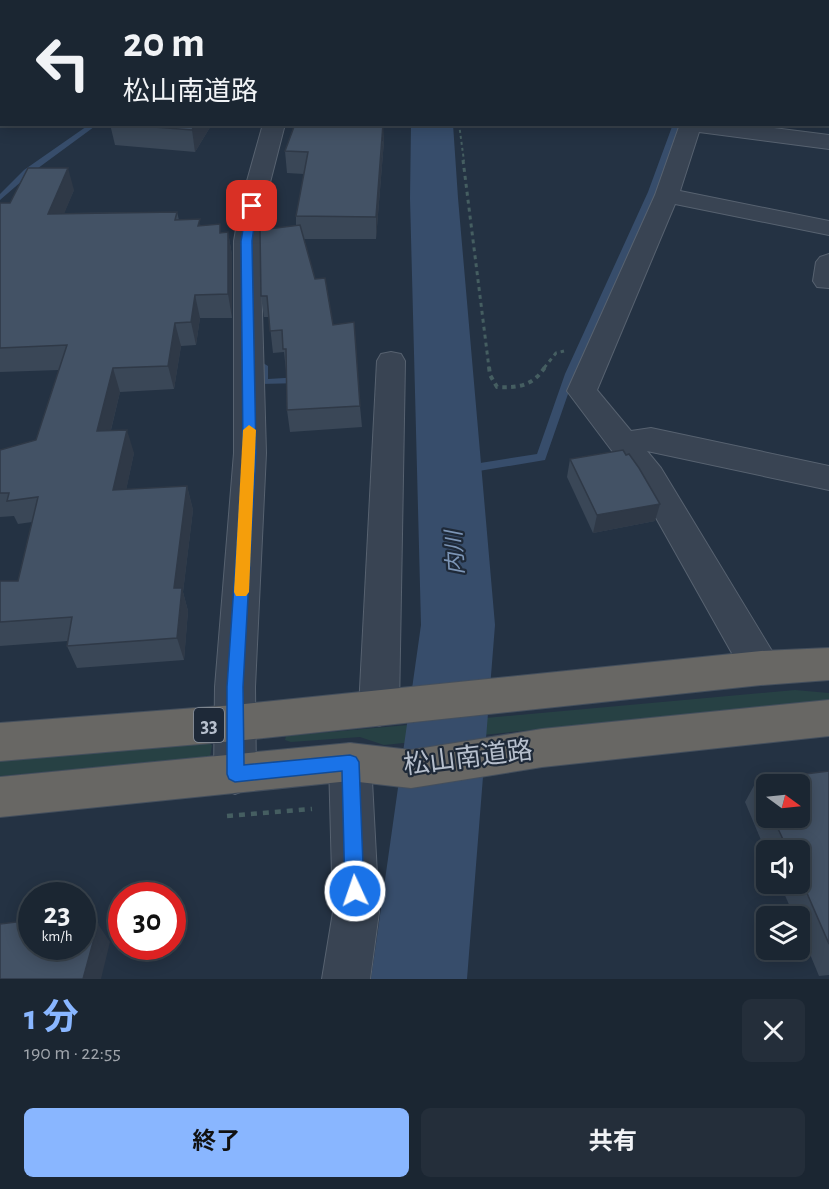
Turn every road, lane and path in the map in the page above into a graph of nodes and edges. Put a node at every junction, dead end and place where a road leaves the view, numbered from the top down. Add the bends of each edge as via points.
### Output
1 (273, 126) edge
2 (459, 126) edge
3 (829, 142) edge
4 (667, 195) junction
5 (829, 228) edge
6 (566, 351) dead end
7 (392, 361) dead end
8 (623, 443) junction
9 (829, 478) edge
10 (829, 664) edge
11 (761, 668) junction
12 (379, 708) junction
13 (829, 718) edge
14 (235, 723) junction
15 (0, 742) edge
16 (350, 762) junction
17 (235, 774) junction
18 (0, 796) edge
19 (346, 979) edge

1 - 14 street via 247,241 249,453
2 - 6 path via 490,375 497,387 514,390 539,378 551,357
3 - 4 street via 690,126
4 - 5 street
4 - 8 street via 582,391
7 - 12 street
8 - 9 street via 651,439
8 - 11 street via 649,476
10 - 11 highway, 33
11 - 12 highway, 33
12 - 14 highway, 33
13 - 16 highway, 松山南道路 via 542,748 411,769
14 - 15 highway, 33
14 - 17 street
16 - 17 highway, 松山南道路
16 - 19 street via 356,912
17 - 18 highway, 松山南道路

